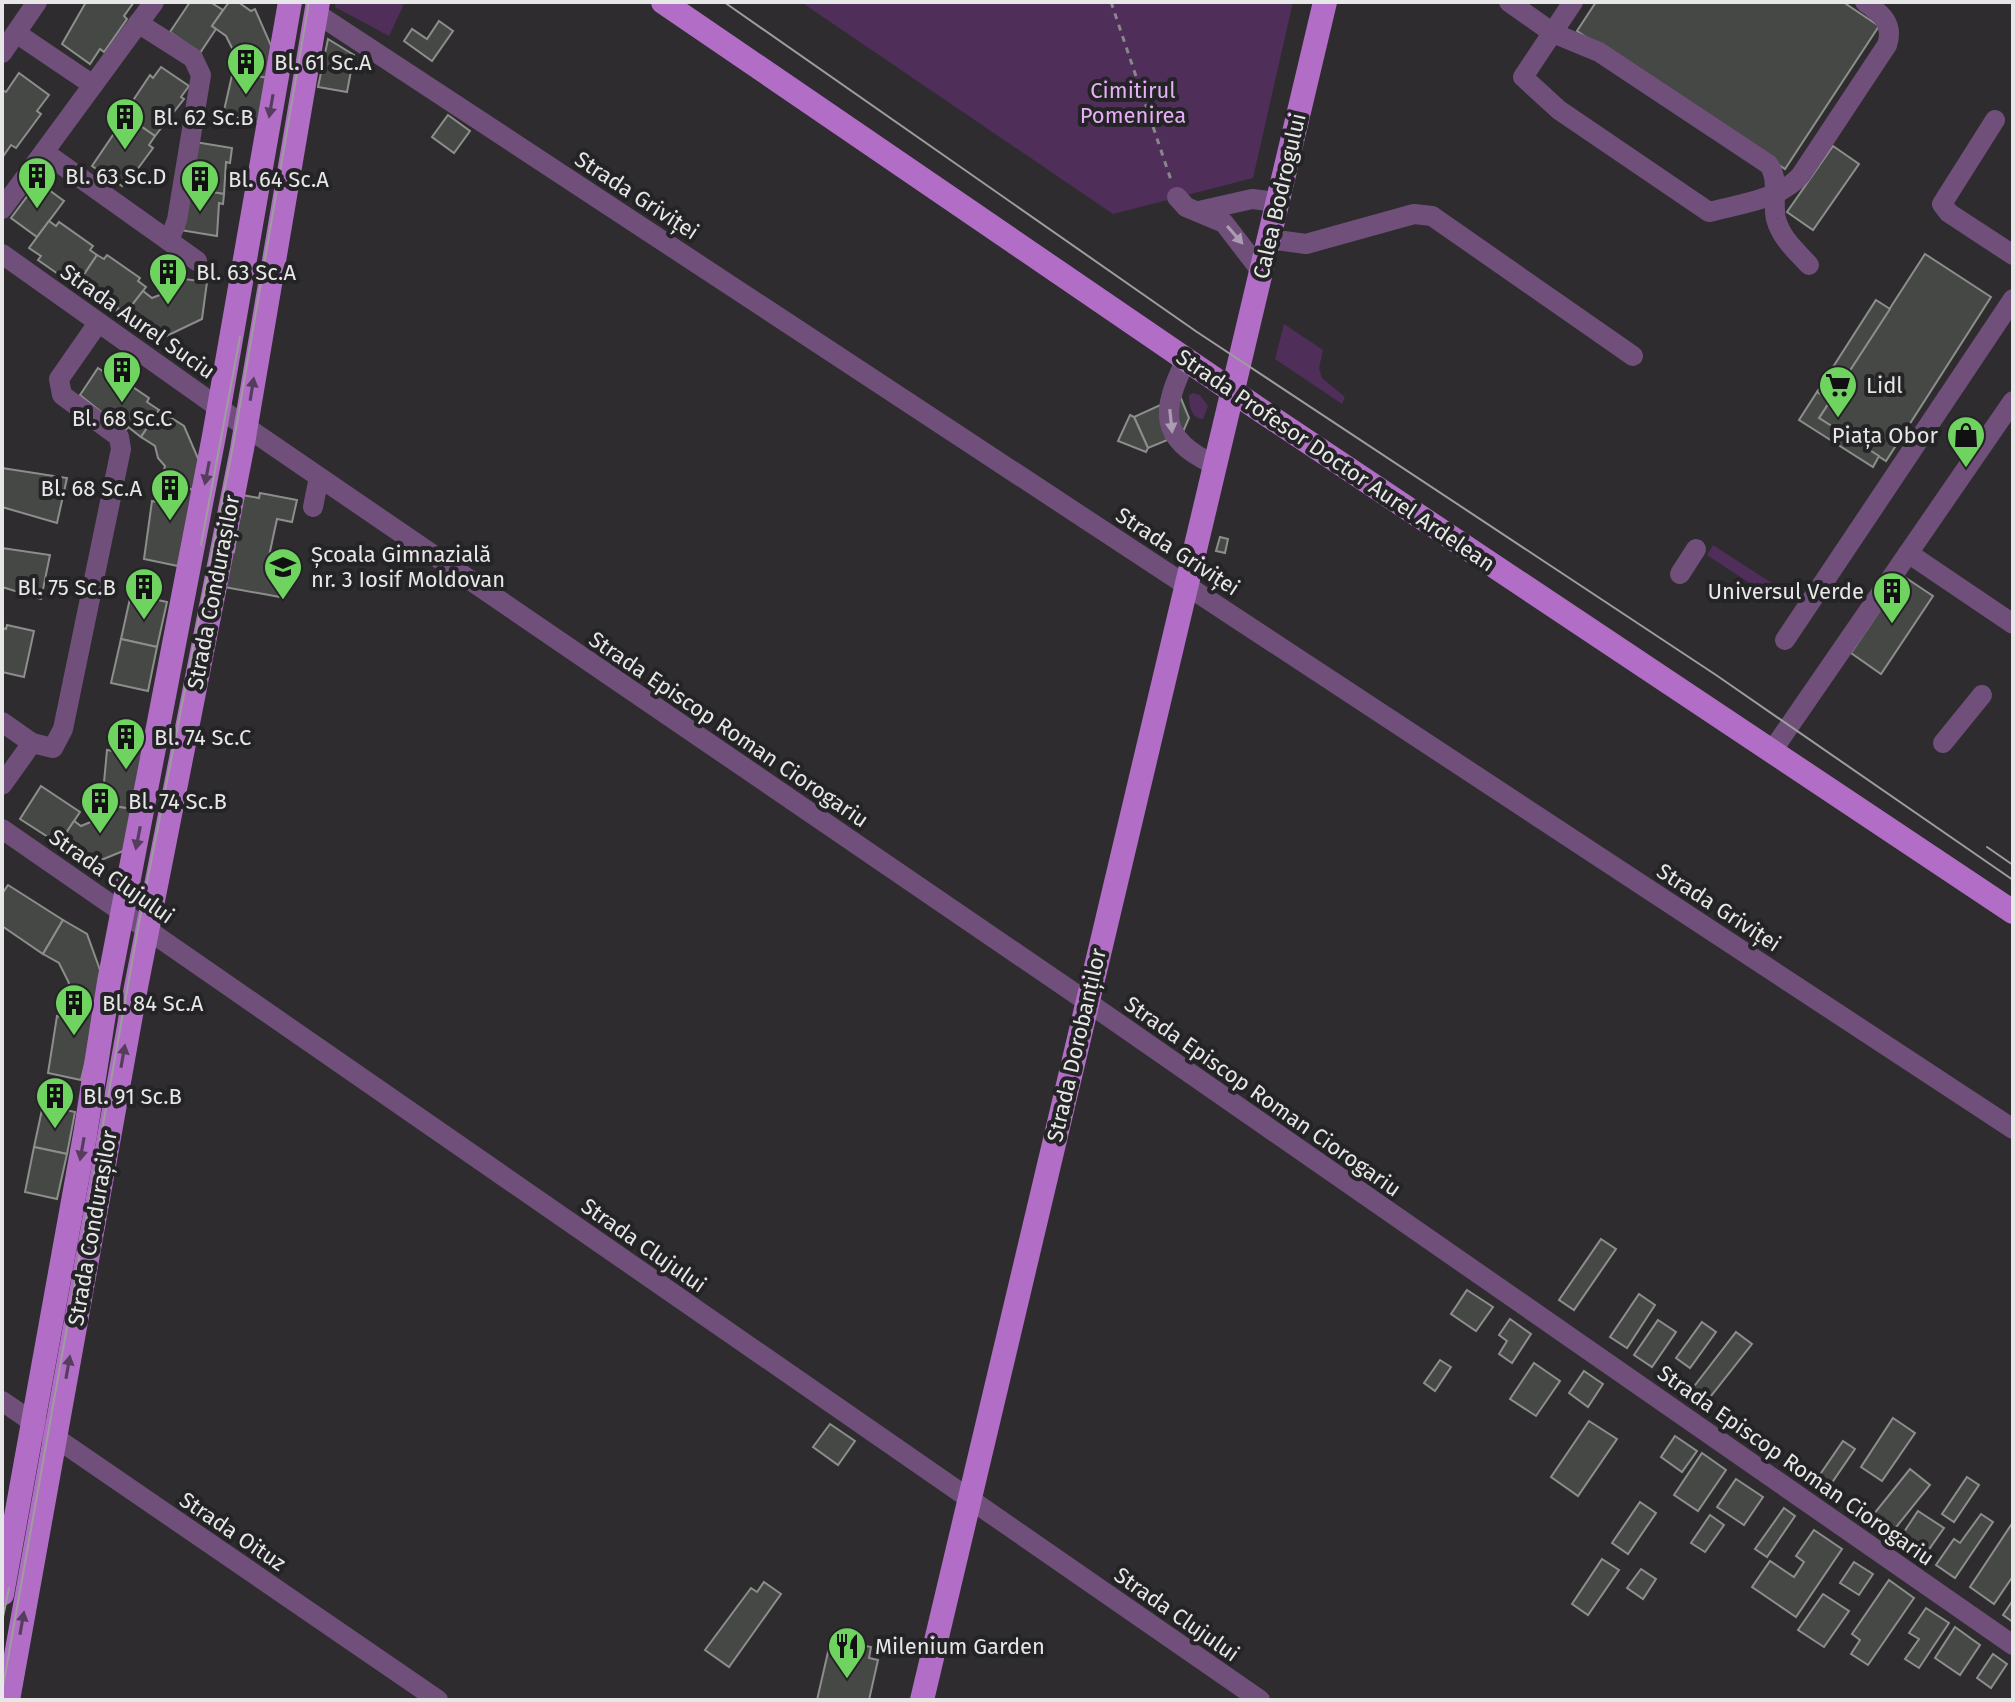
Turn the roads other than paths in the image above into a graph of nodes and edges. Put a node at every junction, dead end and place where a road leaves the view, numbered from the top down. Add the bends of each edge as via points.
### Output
1 (37, 2) edge
2 (154, 2) edge
3 (290, 2) edge
4 (663, 2) edge
5 (1325, 2) edge
6 (1509, 2) edge
7 (1573, 2) edge
8 (1865, 2) edge
9 (317, 8) edge
10 (138, 23) junction
11 (16, 33) junction
12 (1553, 33) junction
13 (2, 53) edge
14 (93, 85) junction
15 (1995, 120) dead end
16 (44, 152) junction
17 (1774, 195) junction
18 (1177, 197) road end
19 (1277, 202) junction
20 (2, 209) edge
21 (1199, 211) junction
22 (1269, 239) junction
23 (169, 241) junction
24 (2, 254) edge
25 (2013, 255) edge
26 (197, 261) dead end
27 (1809, 265) dead end
28 (1261, 271) junction
29 (2013, 299) edge
30 (98, 323) junction
31 (1633, 356) dead end
32 (1186, 360) junction
33 (1231, 390) junction
34 (2013, 401) edge
35 (218, 407) junction
36 (246, 427) junction
37 (1213, 464) junction
38 (319, 477) junction
39 (313, 507) dead end
40 (1696, 549) dead end
41 (1908, 553) junction
42 (1680, 574) dead end
43 (1185, 584) junction
44 (2013, 624) edge
45 (1785, 640) dead end
46 (1982, 695) dead end
47 (2, 722) edge
48 (32, 743) junction
49 (1943, 743) dead end
50 (1772, 751) junction
51 (2, 785) edge
52 (5, 836) edge
53 (123, 912) junction
54 (2013, 912) edge
55 (148, 930) junction
56 (1086, 1001) junction
57 (2013, 1129) edge
58 (2, 1401) edge
59 (34, 1423) junction
60 (55, 1438) junction
61 (969, 1499) junction
62 (2, 1594) edge
63 (2013, 1645) edge
64 (8, 1700) edge
65 (438, 1700) edge
66 (922, 1700) edge
67 (1260, 1700) edge

1 - 11 street
2 - 10 street
3 -> 35 main road, Strada Condurașilor
4 - 32 main road, Strada Profesor Doctor Aurel Ardelean
5 - 19 main road, Calea Bodrogului
6 - 12 street
7 - 12 street
8 - 17 street via 1887,20 1887,45 1801,175
36 -> 9 main road, Strada Condurașilor
9 - 43 street, Strada Griviței
10 - 14 street
10 - 23 street via 193,58 201,75
11 - 13 street
11 - 14 street
12 - 17 street via 1599,52 1768,164 1775,176
12 - 17 street via 1523,77 1559,110 1709,212
14 - 16 street
15 - 25 street via 1942,204
16 - 20 street
16 - 23 street
17 - 27 street via 1777,223
18 - 21 street
19 - 21 street via 1252,199
19 - 22 main road, Calea Bodrogului
21 -> 28 street via 1230,229
22 - 28 main road, Calea Bodrogului
22 - 31 street via 1306,244 1414,214 1432,216
23 - 26 street
24 - 30 street, Strada Aurel Suciu
28 - 33 main road, Calea Bodrogului
29 - 45 street
30 - 35 street, Strada Aurel Suciu
30 - 48 street via 58,387 119,437 121,449 63,729 53,748
32 - 33 main road, Strada Profesor Doctor Aurel Ardelean
32 -> 37 street via 1174,385 1169,425 1187,451
33 - 37 main road, Strada Dorobanților
33 - 50 main road, Strada Profesor Doctor Aurel Ardelean
34 - 41 street
35 - 36 street, Strada Aurel Suciu
35 -> 53 main road, Strada Condurașilor
36 - 38 street, Strada Episcop Roman Ciorogariu
36 - 55 main road, Strada Condurașilor
37 - 43 main road, Strada Dorobanților
38 - 39 street
38 - 56 street, Strada Episcop Roman Ciorogariu
40 - 42 street
41 - 44 street
41 - 50 street
43 - 56 main road, Strada Dorobanților
43 - 57 street, Strada Griviței
46 - 49 street
47 - 48 street
48 - 51 street
50 - 54 main road, Strada Profesor Doctor Aurel Ardelean
52 - 53 street, Strada Clujului
53 - 55 street, Strada Clujului
53 -> 59 main road, Strada Condurașilor
60 -> 55 main road, Strada Condurașilor
55 - 61 street, Strada Clujului
56 - 61 main road, Strada Dorobanților
56 - 63 street, Strada Episcop Roman Ciorogariu
58 - 59 street, Strada Oituz
59 - 60 street, Strada Oituz
59 - 62 main road, Strada Condurașilor
64 -> 60 main road, Strada Condurașilor
60 - 65 street, Strada Oituz
61 - 66 main road, Strada Dorobanților
61 - 67 street, Strada Clujului

